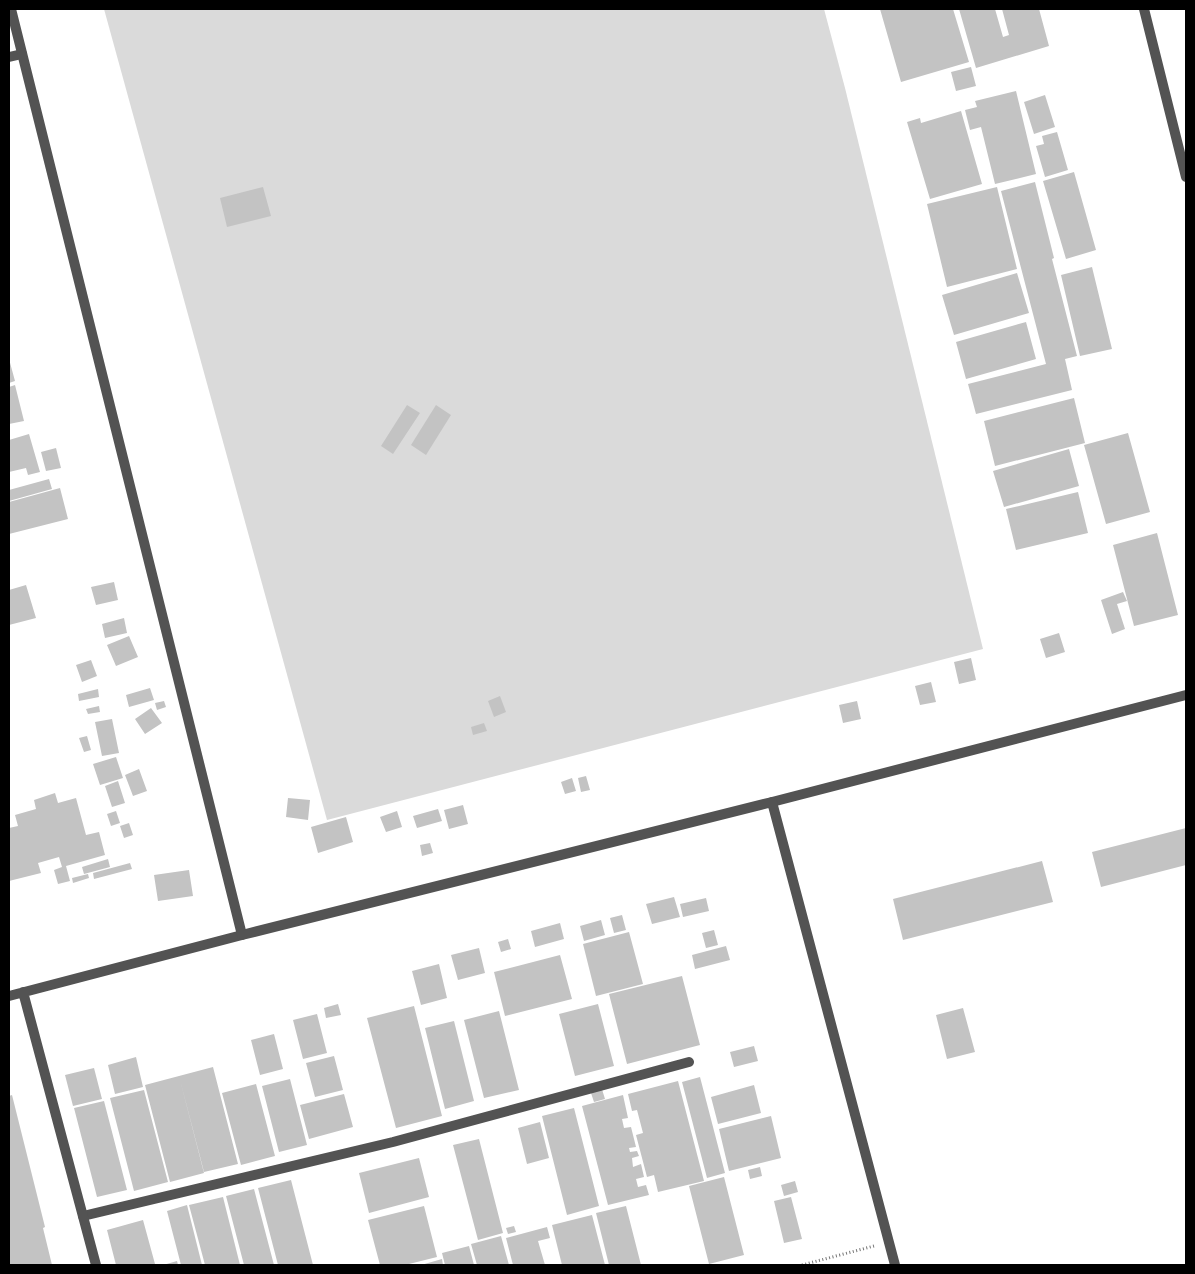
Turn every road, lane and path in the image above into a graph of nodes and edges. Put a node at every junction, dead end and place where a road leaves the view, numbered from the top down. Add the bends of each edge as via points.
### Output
1 (11, 9) edge
2 (1144, 9) edge
3 (22, 54) junction
4 (9, 57) edge
5 (1186, 177) edge
6 (1186, 695) edge
7 (772, 802) junction
8 (242, 935) junction
9 (23, 992) junction
10 (9, 996) edge
11 (689, 1062) dead end
12 (83, 1216) junction
13 (889, 1242) junction
14 (96, 1265) edge
15 (802, 1265) edge
16 (895, 1265) edge

1 - 3 street
2 - 5 street
3 - 4 street
3 - 8 street
6 - 7 street
7 - 8 street
7 - 13 street
8 - 9 street
9 - 10 street
9 - 12 street
11 - 12 street via 393,1142
12 - 14 street
13 - 15 path
13 - 16 street

